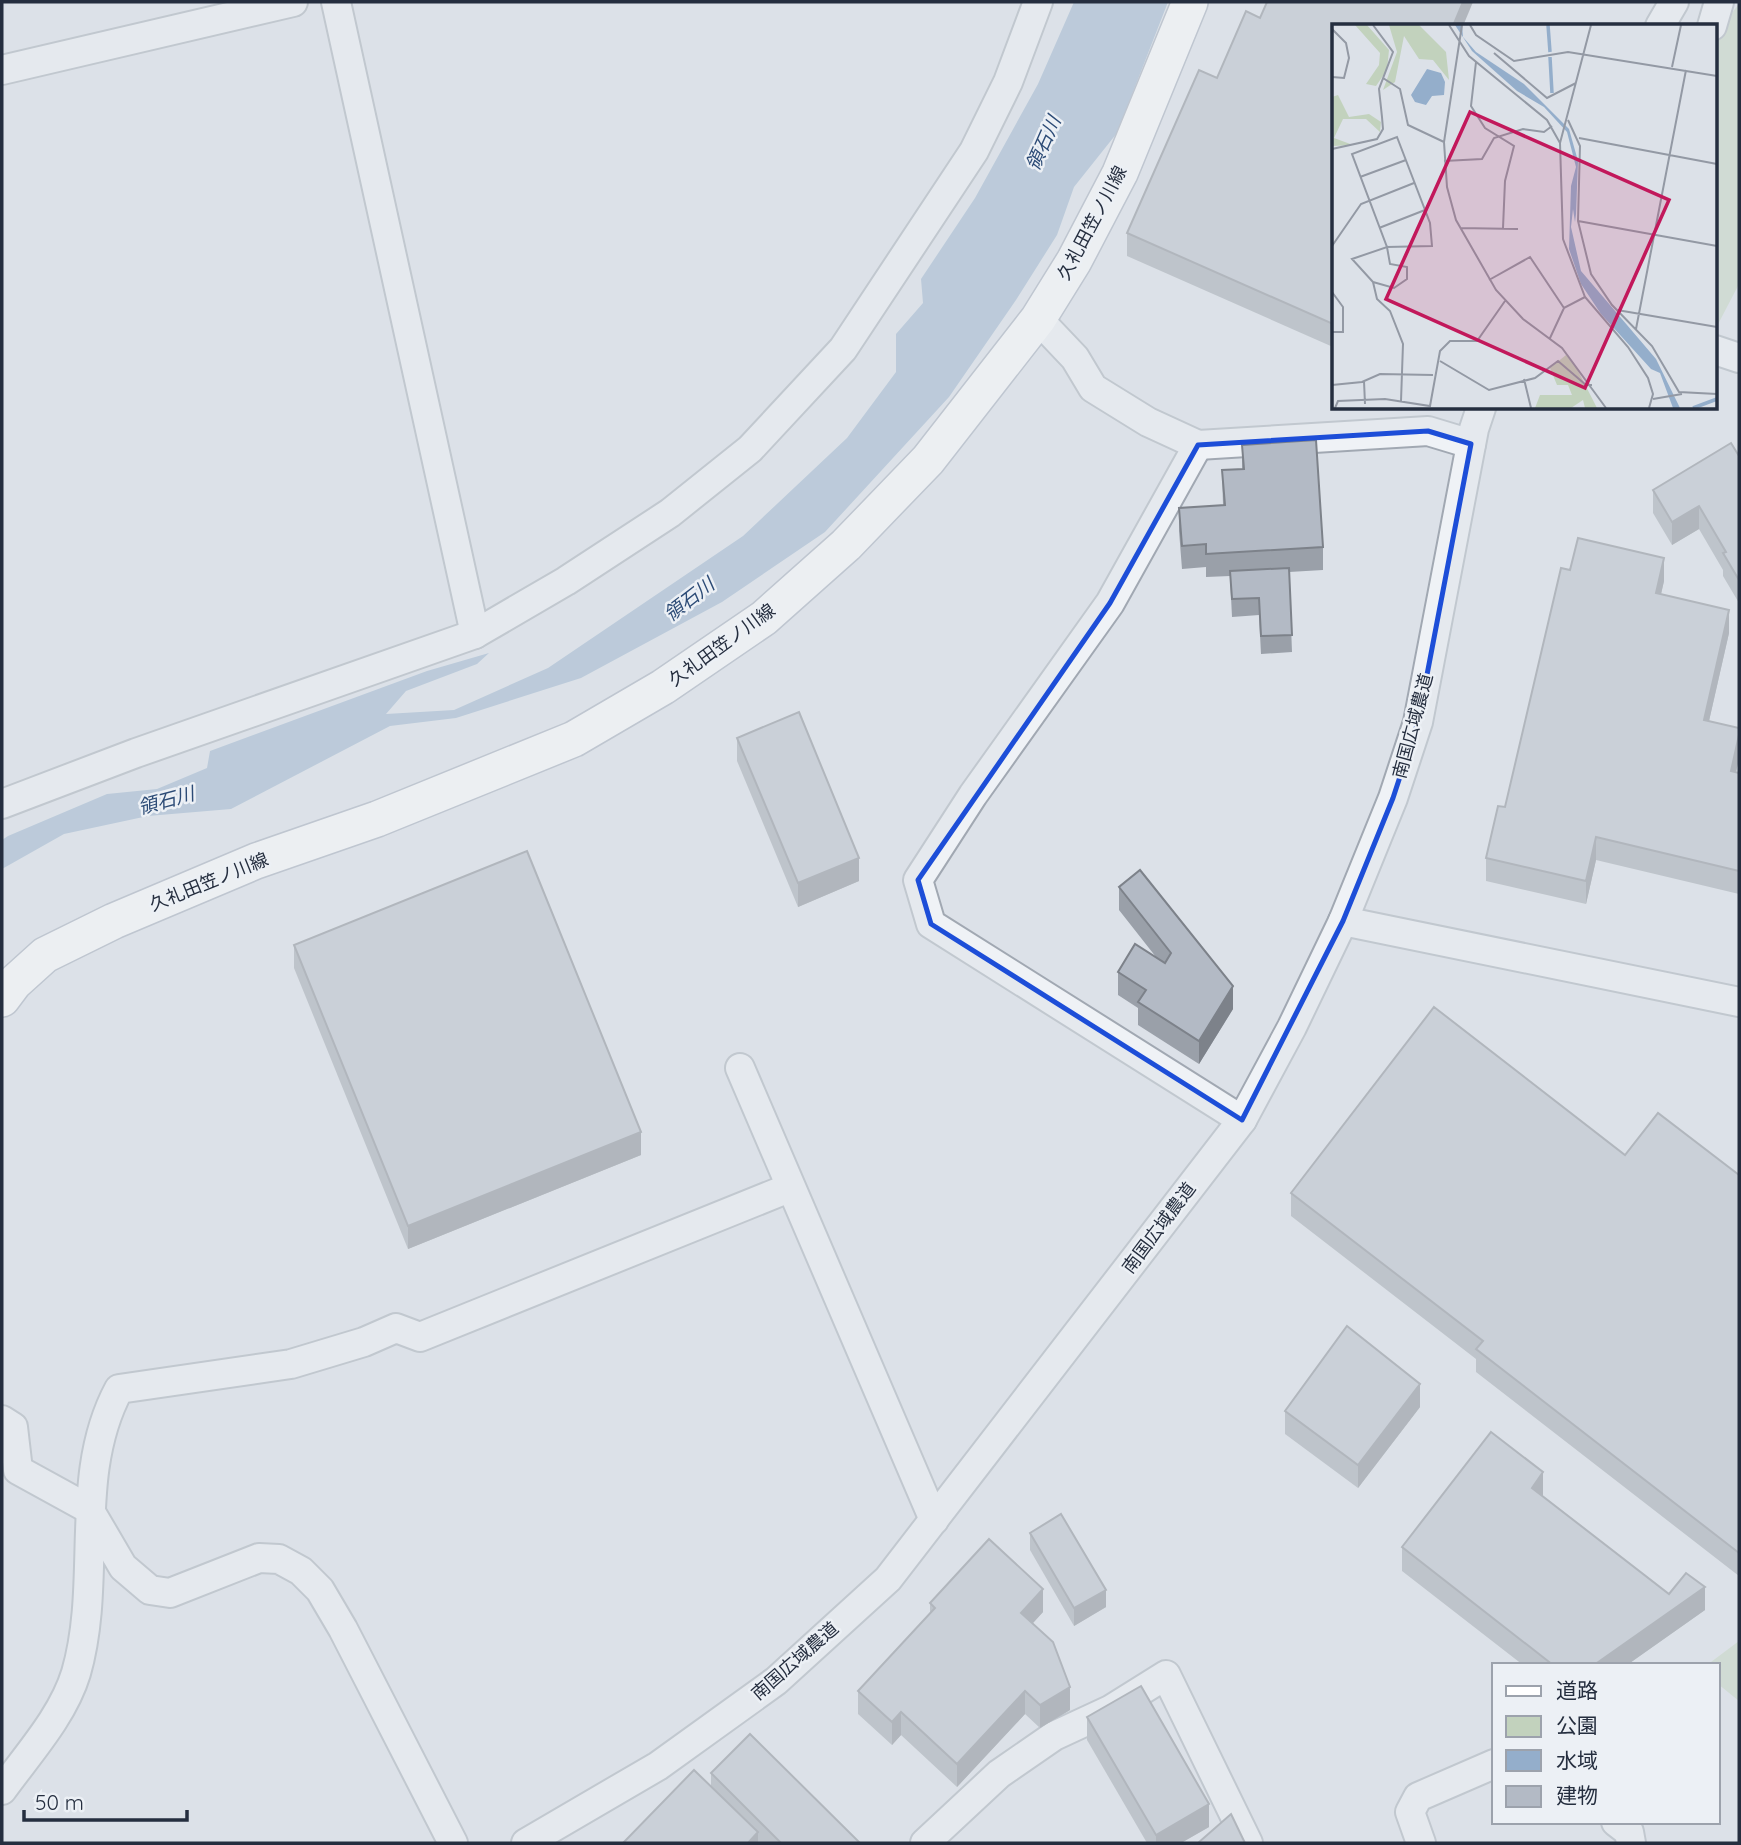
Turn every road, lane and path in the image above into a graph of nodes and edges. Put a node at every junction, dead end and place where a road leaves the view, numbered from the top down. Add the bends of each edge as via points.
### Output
1 (293, 2) edge
2 (336, 2) edge
3 (1018, 2) edge
4 (1038, 2) edge
5 (1190, 2) edge
6 (1674, 2) edge
7 (1719, 2) edge
8 (1661, 24) edge
9 (1713, 24) edge
10 (1027, 34) junction
11 (2, 70) edge
12 (1038, 319) junction
13 (1716, 350) edge
14 (1739, 358) edge
15 (1480, 410) edge
16 (1198, 444) junction
17 (1471, 444) junction
18 (475, 634) junction
19 (2, 804) edge
20 (1343, 921) junction
21 (2, 999) edge
22 (1739, 1002) edge
23 (740, 1068) dead end
24 (1242, 1119) junction
25 (789, 1188) junction
26 (2, 1420) edge
27 (89, 1509) junction
28 (934, 1520) junction
29 (1492, 1765) edge
30 (2, 1790) edge
31 (1619, 1824) edge
32 (453, 1843) edge
33 (526, 1843) edge
34 (925, 1843) edge
35 (1248, 1843) edge
36 (1421, 1843) edge
37 (1631, 1843) edge

1 - 11 street
2 - 18 street
3 - 10 street
4 - 10 street
5 - 12 main road, 久礼田笠ノ川線 via 1120,173
6 - 8 street
7 - 9 street
10 - 18 street via 974,150 843,349 750,449 670,513
12 - 16 street via 1074,358 1093,388 1148,422
12 - 21 main road, 久礼田笠ノ川線 via 928,460 846,545 764,618 663,687 574,739 377,819 256,861 114,921 45,955
13 - 14 street
15 - 17 street, 南国広域農道
16 - 17 street via 1428,432
16 - 24 street via 1110,603 918,880 931,924
17 - 20 street, 南国広域農道 via 1418,723
18 - 19 street
20 - 22 street
20 - 24 street, 南国広域農道 via 1293,1027
23 - 25 street
24 - 28 street, 南国広域農道
25 - 27 street via 420,1337 396,1328 291,1364 119,1389 108,1408
25 - 28 street
26 - 27 street via 13,1427 18,1470
27 - 30 street via 90,1601 75,1675 55,1716
27 - 32 street via 123,1567 150,1590 170,1593 259,1558 279,1559 301,1571 320,1590 343,1629
28 - 33 street, 南国広域農道 via 888,1579 776,1681 659,1766
29 - 36 street via 1418,1797 1410,1812
31 - 37 street via 1629,1832
34 - 35 street via 999,1773 1054,1736 1110,1710 1166,1675

